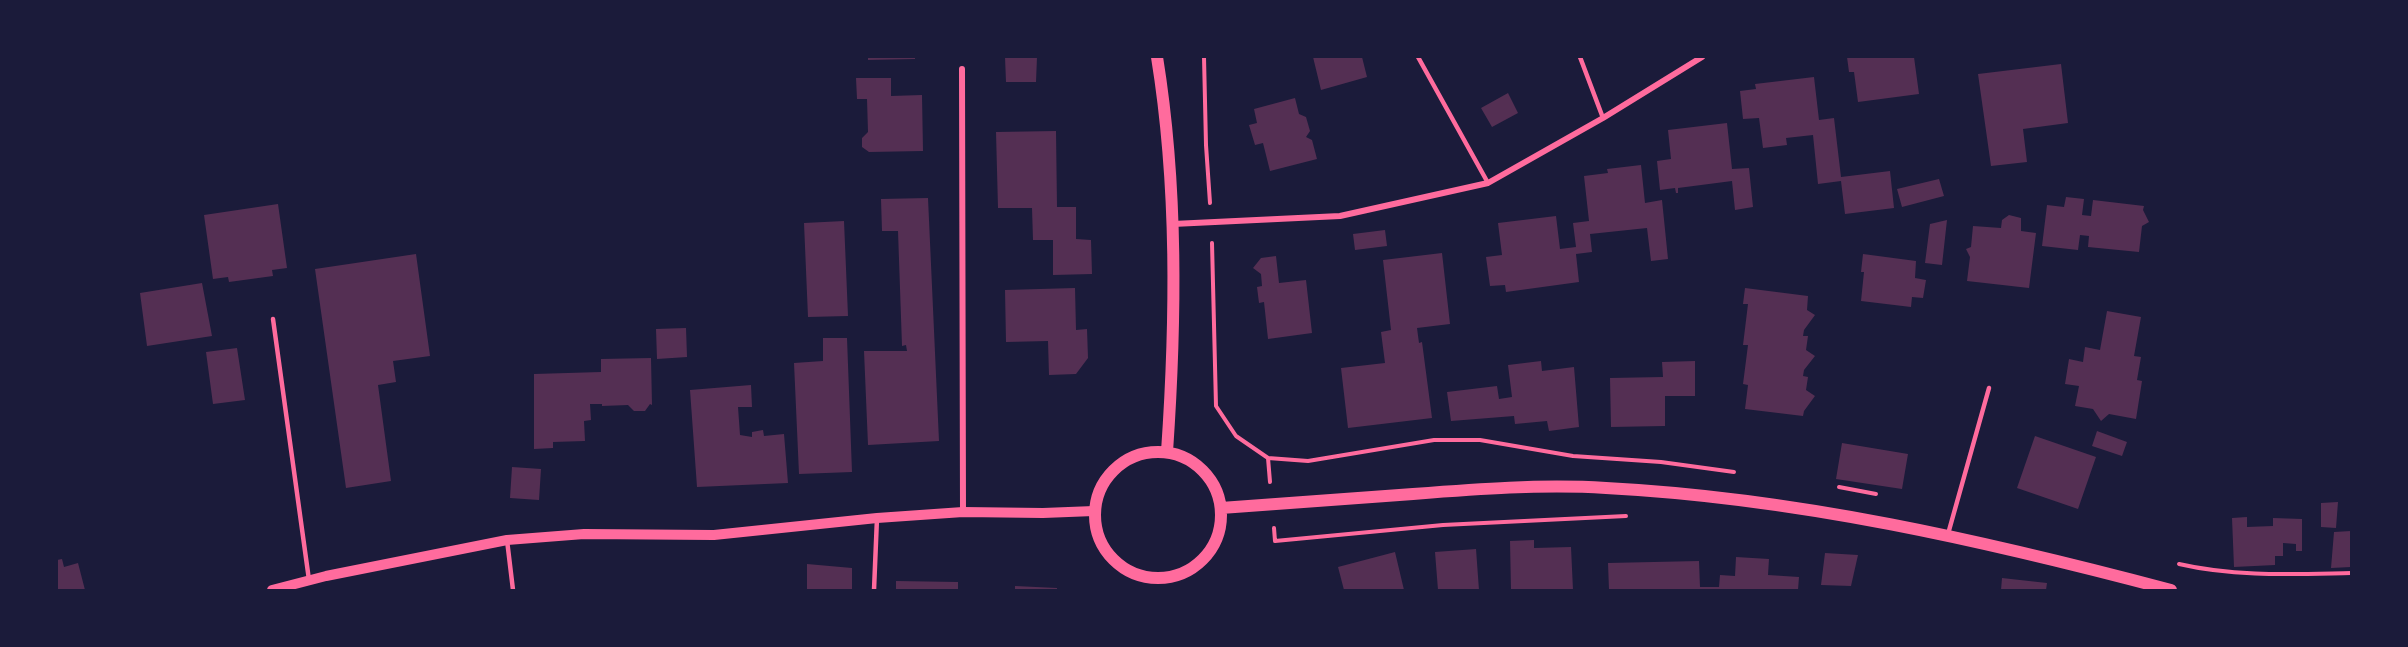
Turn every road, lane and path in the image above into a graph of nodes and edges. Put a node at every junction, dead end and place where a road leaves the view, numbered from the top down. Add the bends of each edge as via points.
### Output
1 (1157, 57) edge
2 (1204, 57) edge
3 (1418, 57) edge
4 (1580, 57) edge
5 (1702, 57) edge
6 (962, 69) dead end
7 (1602, 118) junction
8 (1488, 183) junction
9 (1212, 222) junction
10 (1173, 224) junction
11 (273, 319) dead end
12 (1989, 388) dead end
13 (1167, 452) junction
14 (1268, 458) dead end
15 (1272, 504) junction
16 (1221, 508) junction
17 (1094, 511) junction
18 (963, 512) junction
19 (1632, 516) dead end
20 (877, 518) junction
21 (1947, 536) junction
22 (507, 540) junction
23 (309, 580) junction
24 (1147, 584) edge
25 (273, 590) edge
26 (513, 590) edge
27 (874, 590) edge
28 (2171, 590) edge

1 - 10 main road
2 - 9 path
3 - 8 lane
4 - 7 lane
5 - 7 street
6 - 18 street
7 - 8 street
8 - 9 street via 1340,216
9 - 10 street
9 - 14 path via 1216,406 1236,436
10 - 13 main road
11 - 23 lane
12 - 21 lane
13 - 16 main road via 1201,469 1214,484
13 - 17 main road via 1146,453 1126,460 1099,491
15 - 16 main road
15 - 19 path via 1275,541 1443,525
15 - 21 main road via 1484,489 1604,488 1708,496
16 - 24 main road via 1217,540 1207,556 1176,577
17 - 18 street
17 - 24 main road via 1096,531 1104,549
18 - 20 street
20 - 22 street via 714,535 584,534
20 - 27 lane
21 - 28 main road
22 - 23 street
22 - 26 lane
23 - 25 street

